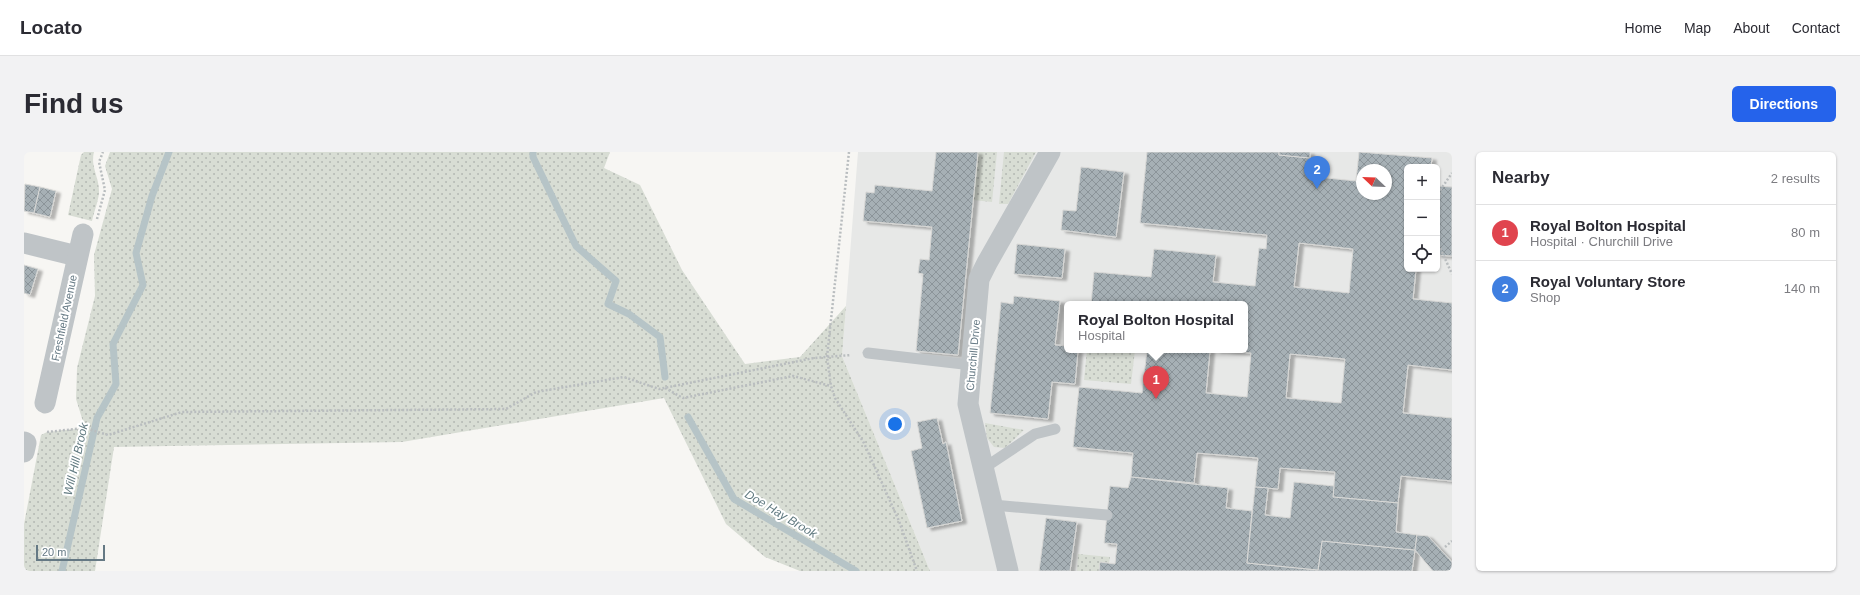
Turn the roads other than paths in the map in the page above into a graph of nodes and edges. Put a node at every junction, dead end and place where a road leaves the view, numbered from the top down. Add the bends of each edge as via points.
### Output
1 (1050, 152) edge
2 (83, 234) road end
3 (24, 243) edge
4 (77, 256) junction
5 (868, 353) road end
6 (972, 365) junction
7 (45, 402) dead end
8 (1055, 429) dead end
9 (984, 468) junction
10 (993, 505) junction
11 (1107, 516) dead end
12 (1008, 571) edge

1 - 6 street, Churchill Drive via 979,279
2 - 4 street, Freshfield Avenue
3 - 4 street
4 - 7 street, Freshfield Avenue
5 - 6 lane
6 - 9 street, Churchill Drive via 968,404
8 - 9 lane via 1035,434
9 - 10 street, Churchill Drive
10 - 11 lane
10 - 12 street, Churchill Drive

